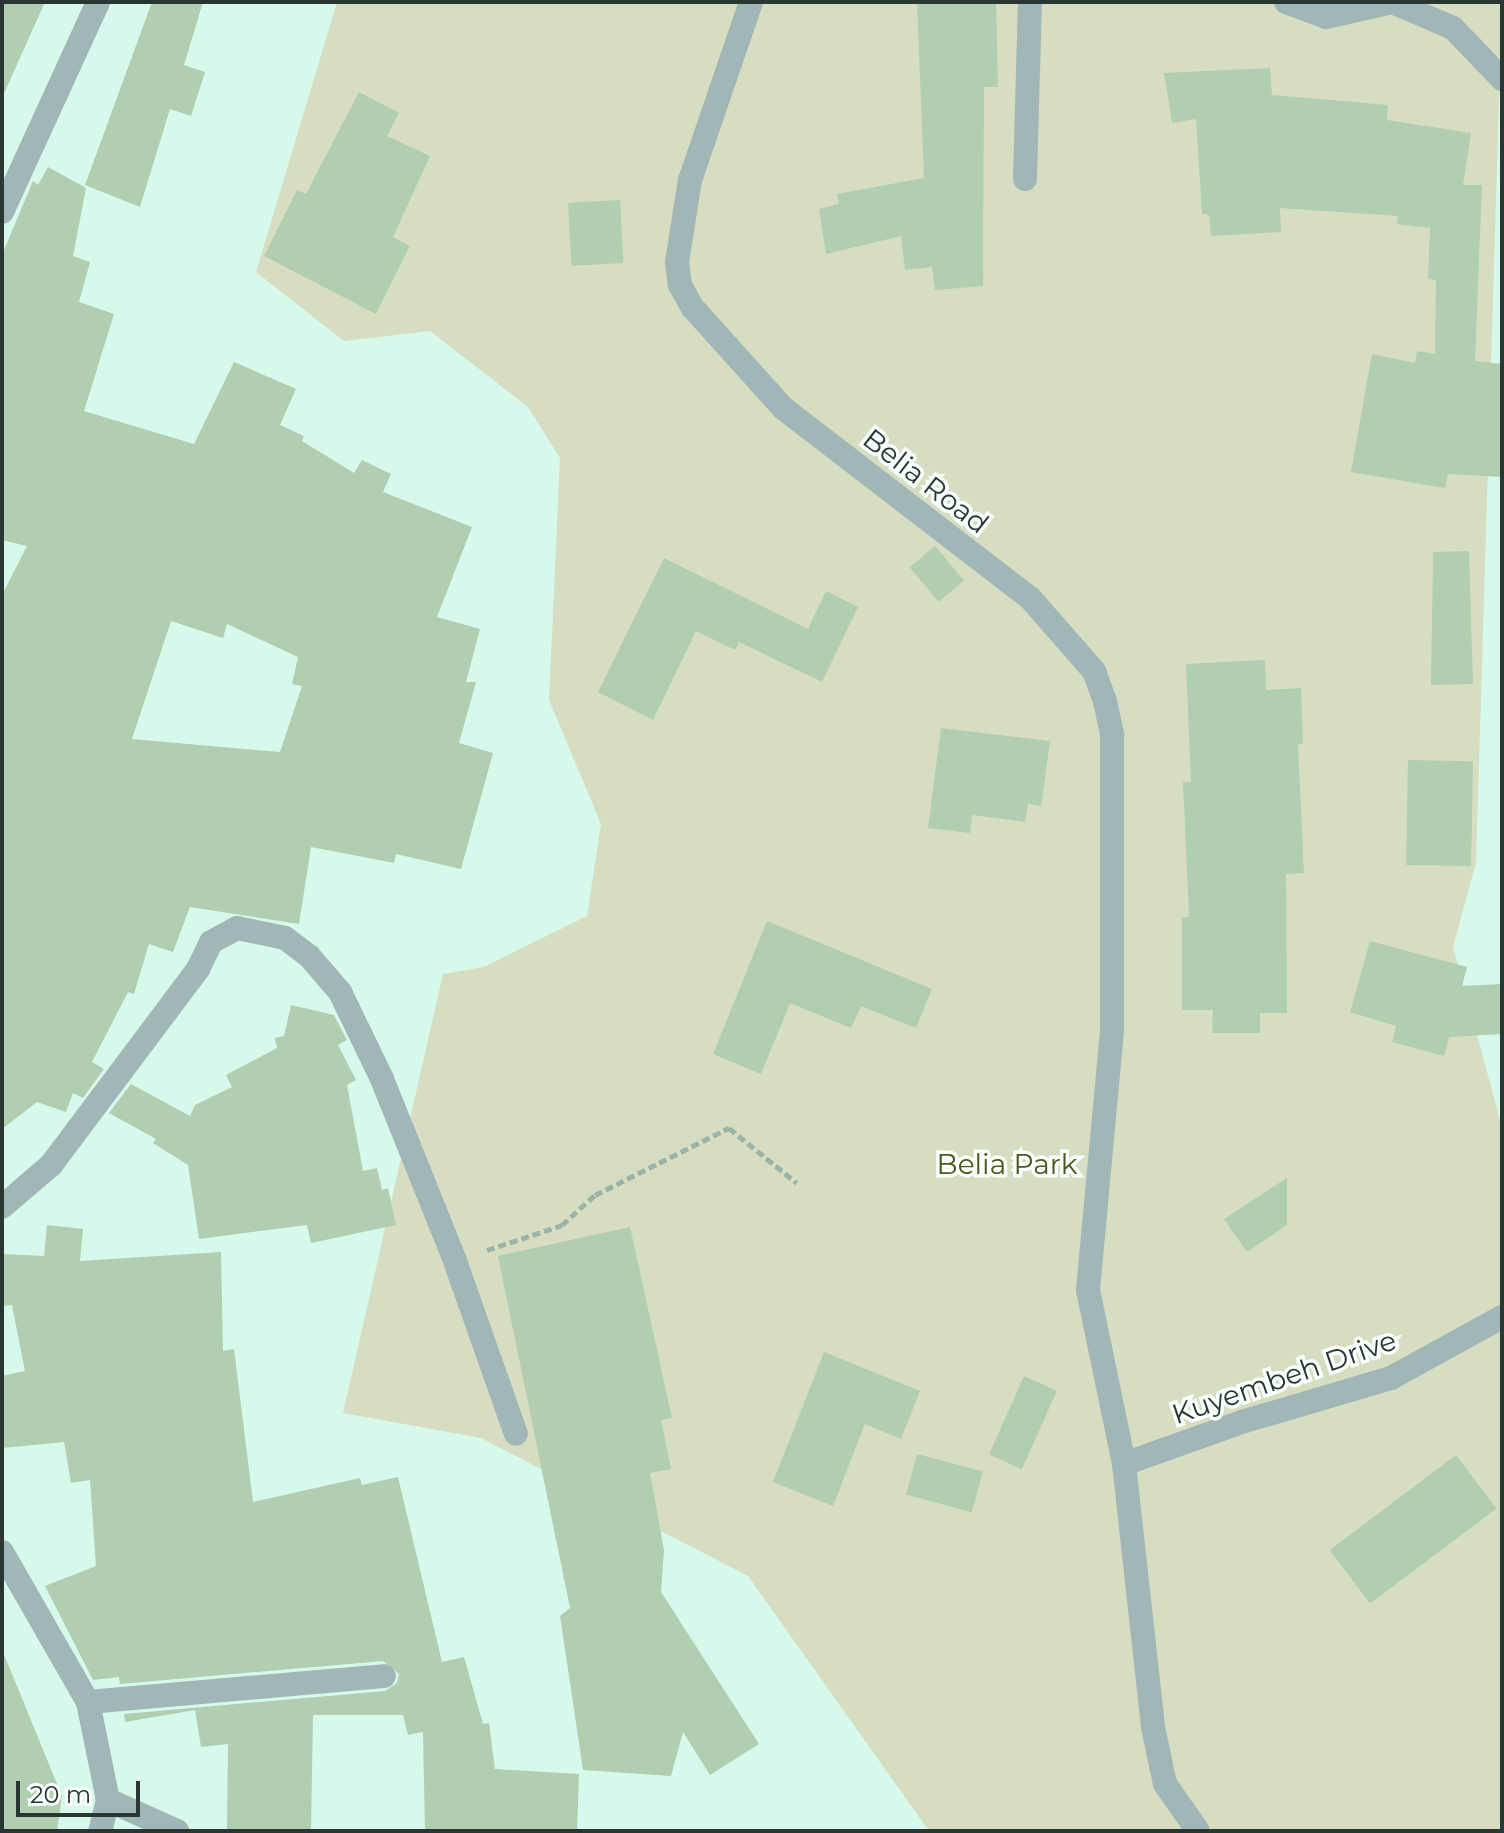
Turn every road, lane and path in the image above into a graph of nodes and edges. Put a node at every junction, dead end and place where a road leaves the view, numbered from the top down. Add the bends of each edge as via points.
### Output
1 (98, 2) edge
2 (751, 2) edge
3 (1030, 2) edge
4 (1286, 2) edge
5 (1502, 79) edge
6 (1025, 179) dead end
7 (2, 212) edge
8 (797, 1183) dead end
9 (2, 1207) edge
10 (455, 1261) junction
11 (1502, 1317) edge
12 (516, 1434) dead end
13 (1124, 1464) junction
14 (2, 1552) edge
15 (384, 1676) dead end
16 (88, 1702) junction
17 (108, 1800) junction
18 (100, 1831) edge
19 (177, 1831) edge
20 (1198, 1831) edge

1 - 7 street
2 - 13 street, Belia Road via 690,180 677,262 680,285 693,308 783,408 1030,598 1094,671 1112,735 1112,1031 1088,1290
3 - 6 street
4 - 5 street via 1326,17 1392,2 1453,28
8 - 10 path via 729,1128 595,1195 562,1225
9 - 10 street via 51,1165 198,969 211,942 237,928 285,938 340,992 382,1079
10 - 12 street
11 - 13 street, Kuyembeh Drive via 1391,1378
13 - 20 street, Belia Road via 1153,1727 1165,1784
14 - 16 street
15 - 16 street
16 - 17 street
17 - 18 street
17 - 19 street

